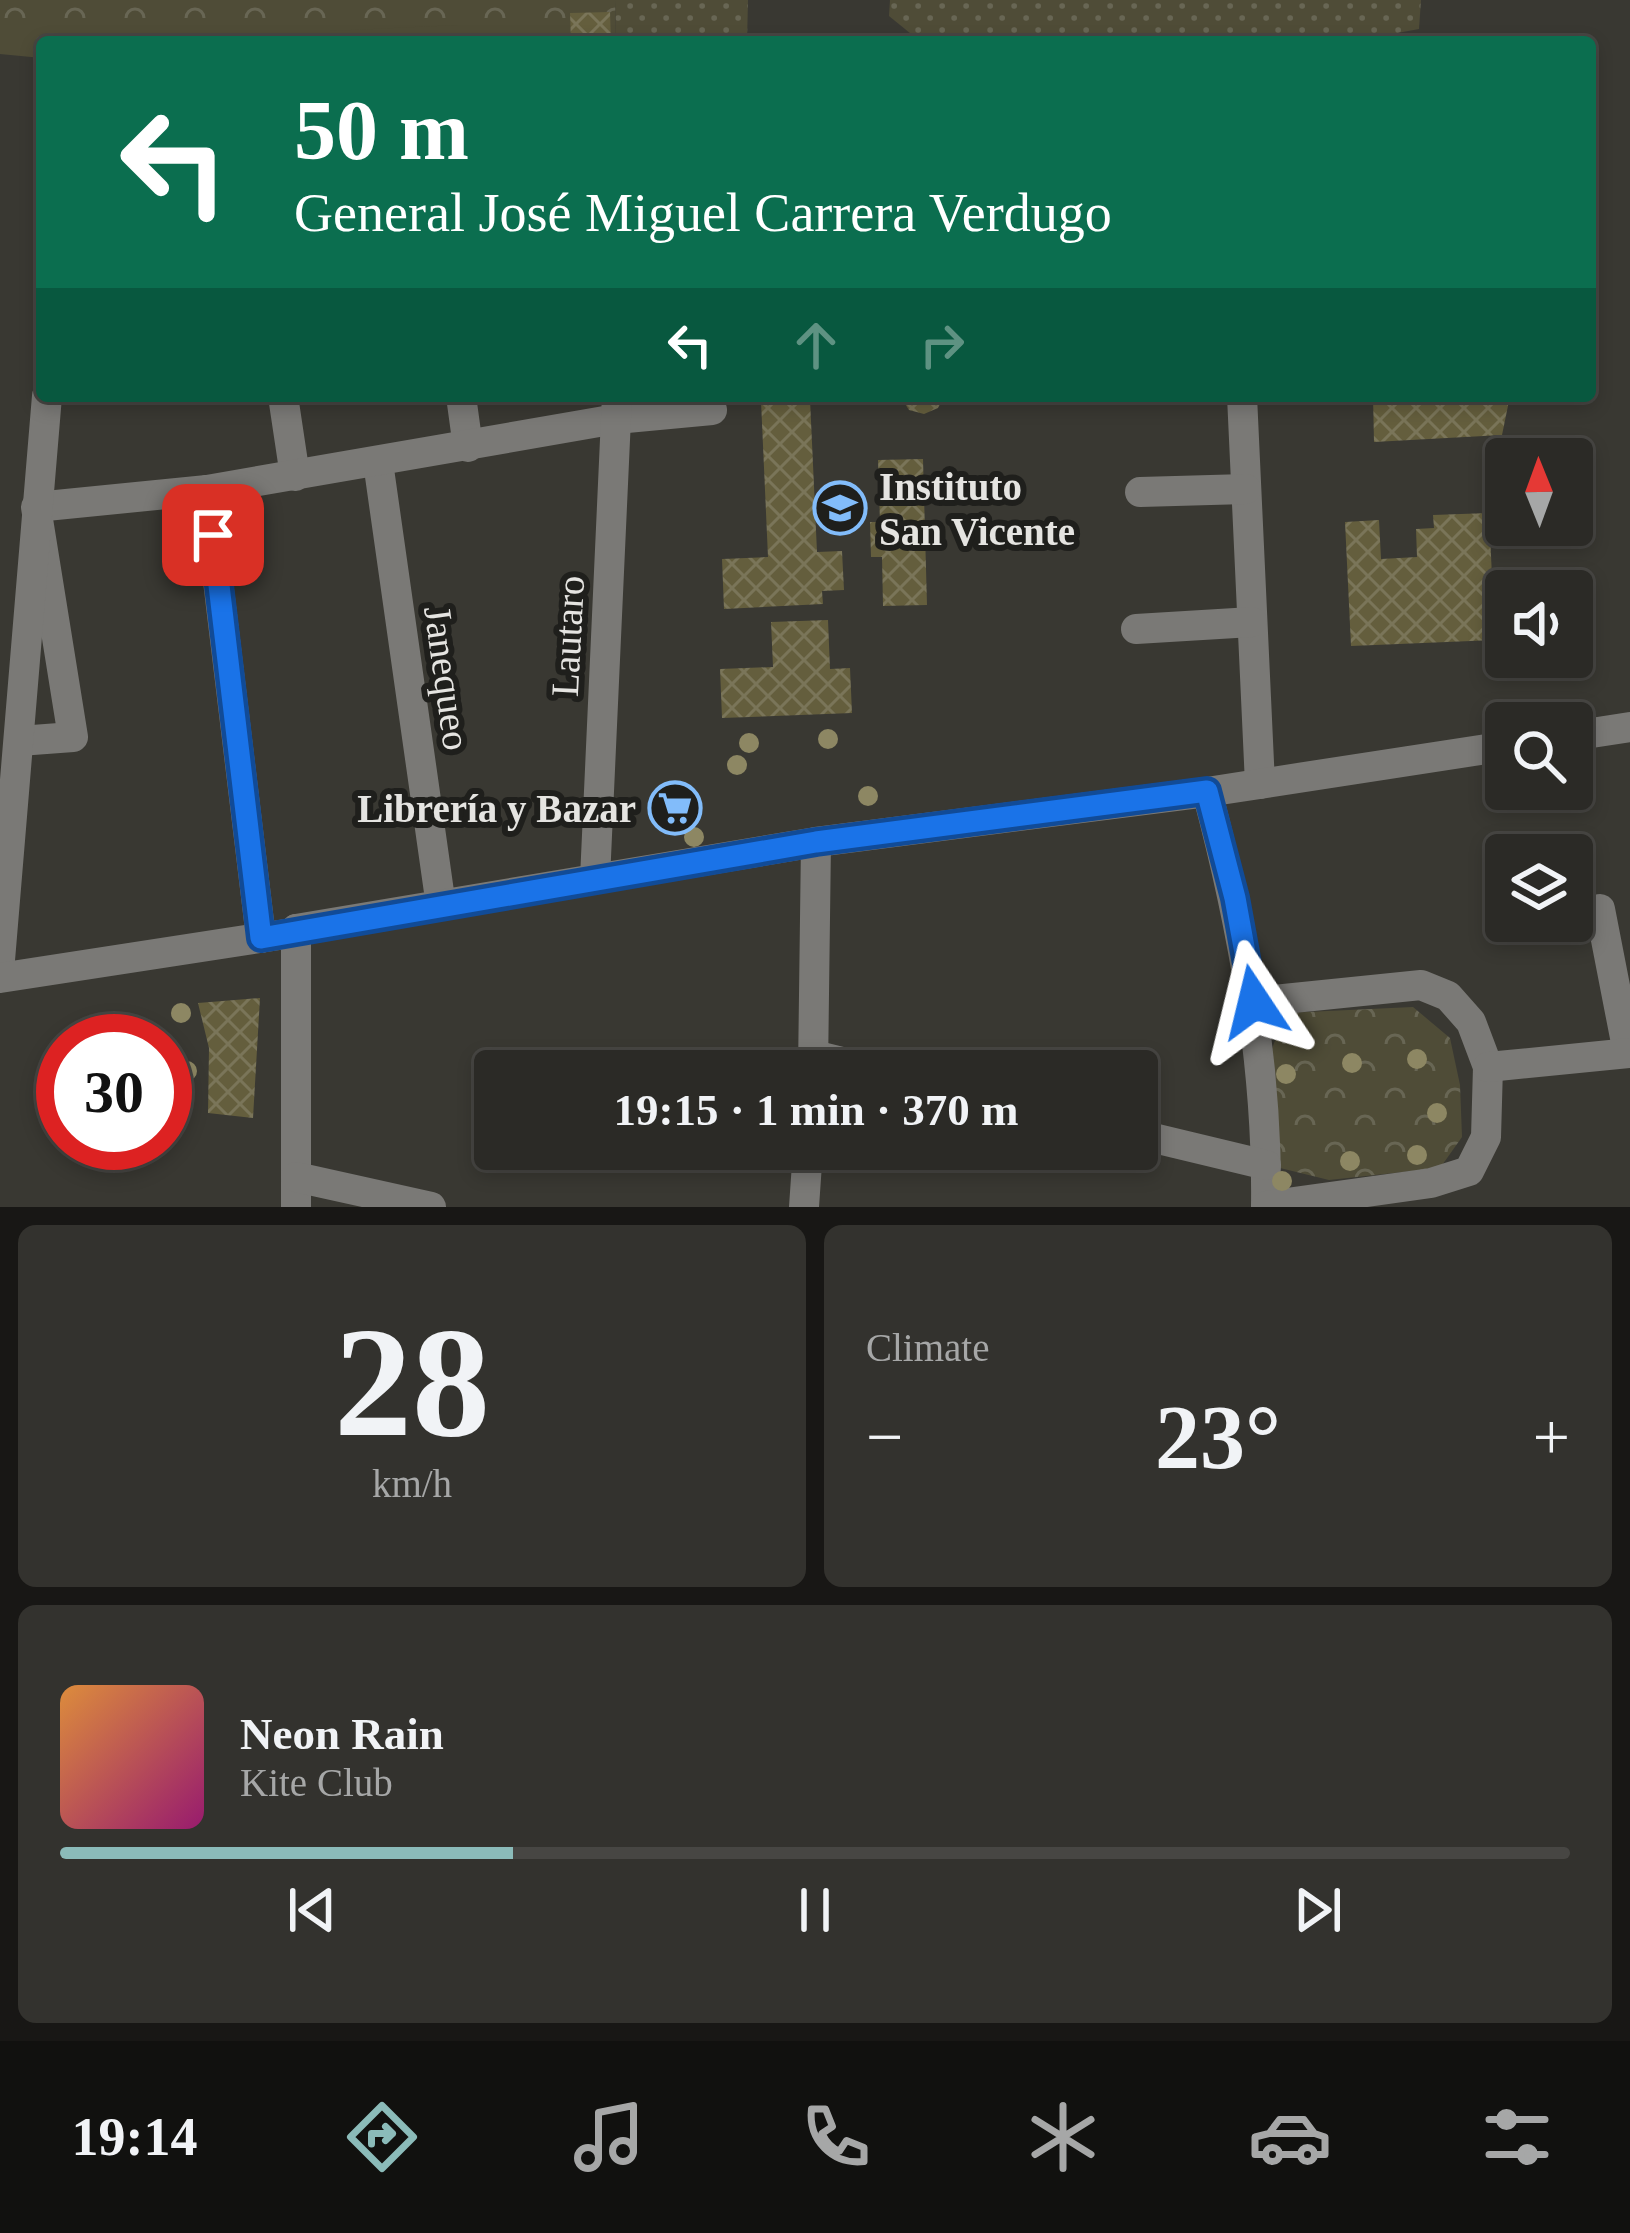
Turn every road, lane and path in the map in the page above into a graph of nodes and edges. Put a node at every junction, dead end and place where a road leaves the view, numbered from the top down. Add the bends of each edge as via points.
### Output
1 (46, 402) edge
2 (284, 402) edge
3 (462, 402) edge
4 (1242, 402) edge
5 (617, 408) edge
6 (712, 410) dead end
7 (468, 447) junction
8 (378, 462) junction
9 (296, 476) junction
10 (1246, 489) junction
11 (208, 490) junction
12 (1140, 492) dead end
13 (36, 507) junction
14 (1252, 622) junction
15 (1136, 629) dead end
16 (1630, 727) edge
17 (1593, 733) edge
18 (19, 741) junction
19 (1485, 749) edge
20 (1260, 784) junction
21 (1207, 791) junction
22 (816, 842) junction
23 (595, 879) junction
24 (441, 906) junction
25 (1600, 909) dead end
26 (296, 929) junction
27 (261, 938) junction
28 (0, 960) edge
29 (0, 978) edge
30 (1254, 1002) junction
31 (814, 1050) edge
32 (1629, 1053) edge
33 (1488, 1067) junction
34 (1158, 1139) edge
35 (1266, 1165) junction
36 (807, 1170) edge
37 (296, 1192) edge
38 (1266, 1206) edge
39 (430, 1207) edge
40 (804, 1207) edge

1 - 13 street
2 - 9 street
3 - 7 street
4 - 10 street
5 - 6 street
5 - 7 street
5 - 23 street, Lautaro
7 - 8 street
8 - 9 street
8 - 24 street, Janequeo
9 - 11 street
10 - 12 street
10 - 14 street
11 - 13 street
11 - 27 street
13 - 18 street
13 - 18 street via 74,736
14 - 15 street
14 - 20 street
16 - 17 street
18 - 28 street
19 - 20 street
20 - 21 street
21 - 22 street
21 - 30 street
22 - 23 street
22 - 31 street
23 - 24 street
24 - 26 street
25 - 32 street
26 - 27 street
26 - 37 street
27 - 29 street
30 - 33 street via 1420,985 1448,996 1471,1022
30 - 35 street
32 - 33 street
33 - 38 street via 1486,1137 1468,1171
34 - 35 street
35 - 38 street
36 - 40 street
37 - 39 street

